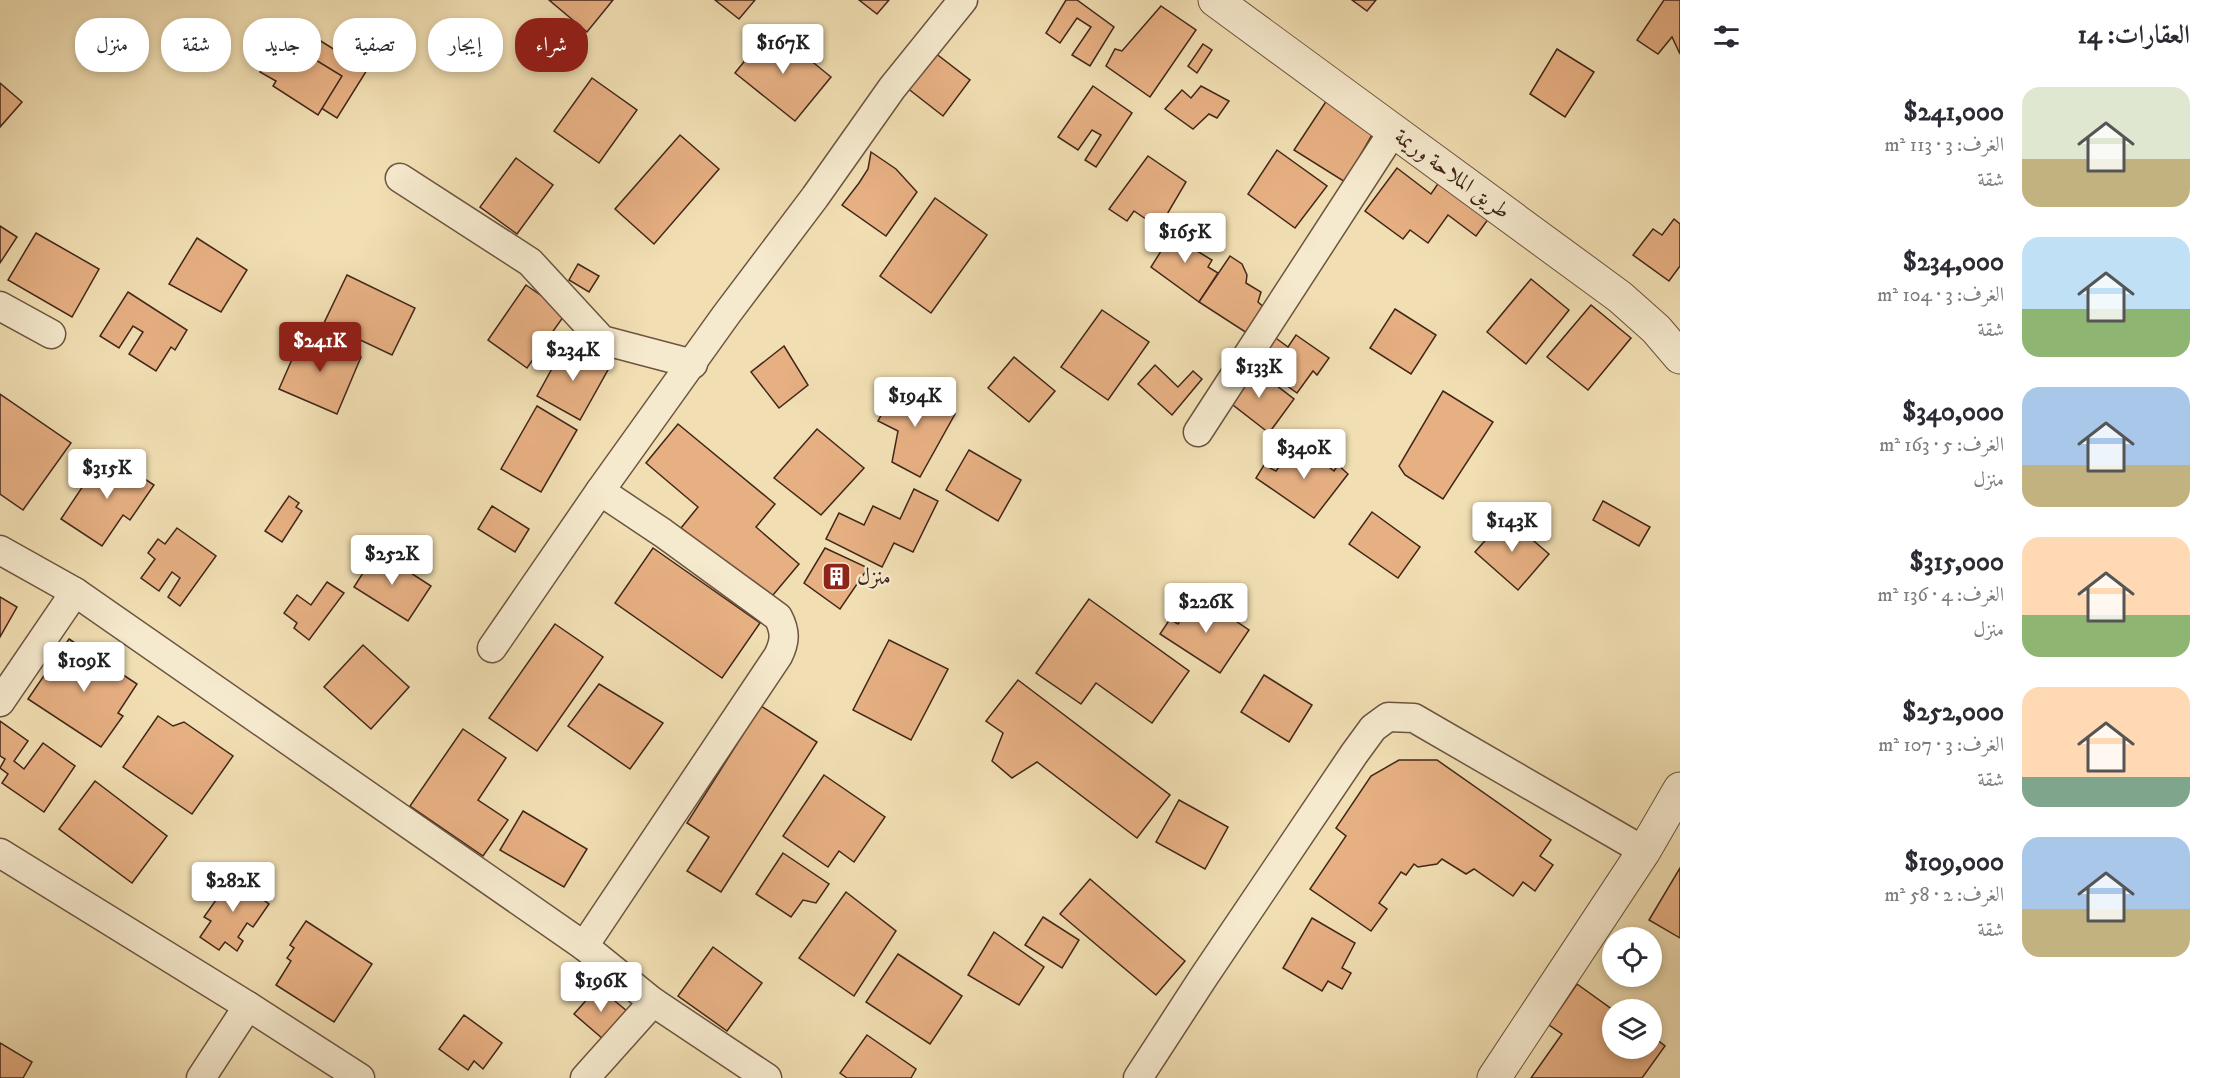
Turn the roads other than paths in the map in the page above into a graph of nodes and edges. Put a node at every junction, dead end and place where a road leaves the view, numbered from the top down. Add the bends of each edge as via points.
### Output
1 (963, 0) edge
2 (1215, 0) edge
3 (1394, 130) junction
4 (400, 178) dead end
5 (0, 306) edge
6 (51, 334) dead end
7 (1680, 357) edge
8 (693, 364) junction
9 (1198, 432) dead end
10 (600, 491) junction
11 (0, 550) edge
12 (75, 592) junction
13 (492, 648) dead end
14 (0, 702) edge
15 (1680, 789) edge
16 (1644, 851) junction
17 (0, 852) edge
18 (584, 946) junction
19 (653, 1002) junction
20 (248, 1005) junction
21 (201, 1078) edge
22 (360, 1078) edge
23 (585, 1078) edge
24 (767, 1078) edge
25 (1138, 1078) edge
26 (1494, 1078) edge

1 - 8 street via 892,88
2 - 3 street, طريق الملاحة وريمة
3 - 7 street, طريق الملاحة وريمة via 1620,297
3 - 9 street
4 - 8 street via 530,262 602,340
5 - 6 street
8 - 10 street
10 - 13 street
10 - 18 street via 778,617 784,634 778,656
11 - 12 street
12 - 14 street
12 - 18 street
15 - 16 street
16 - 25 street via 1414,718 1388,717 1373,728 1354,754
16 - 26 street
17 - 20 street
18 - 19 street
19 - 23 street
19 - 24 street
20 - 21 street
20 - 22 street

